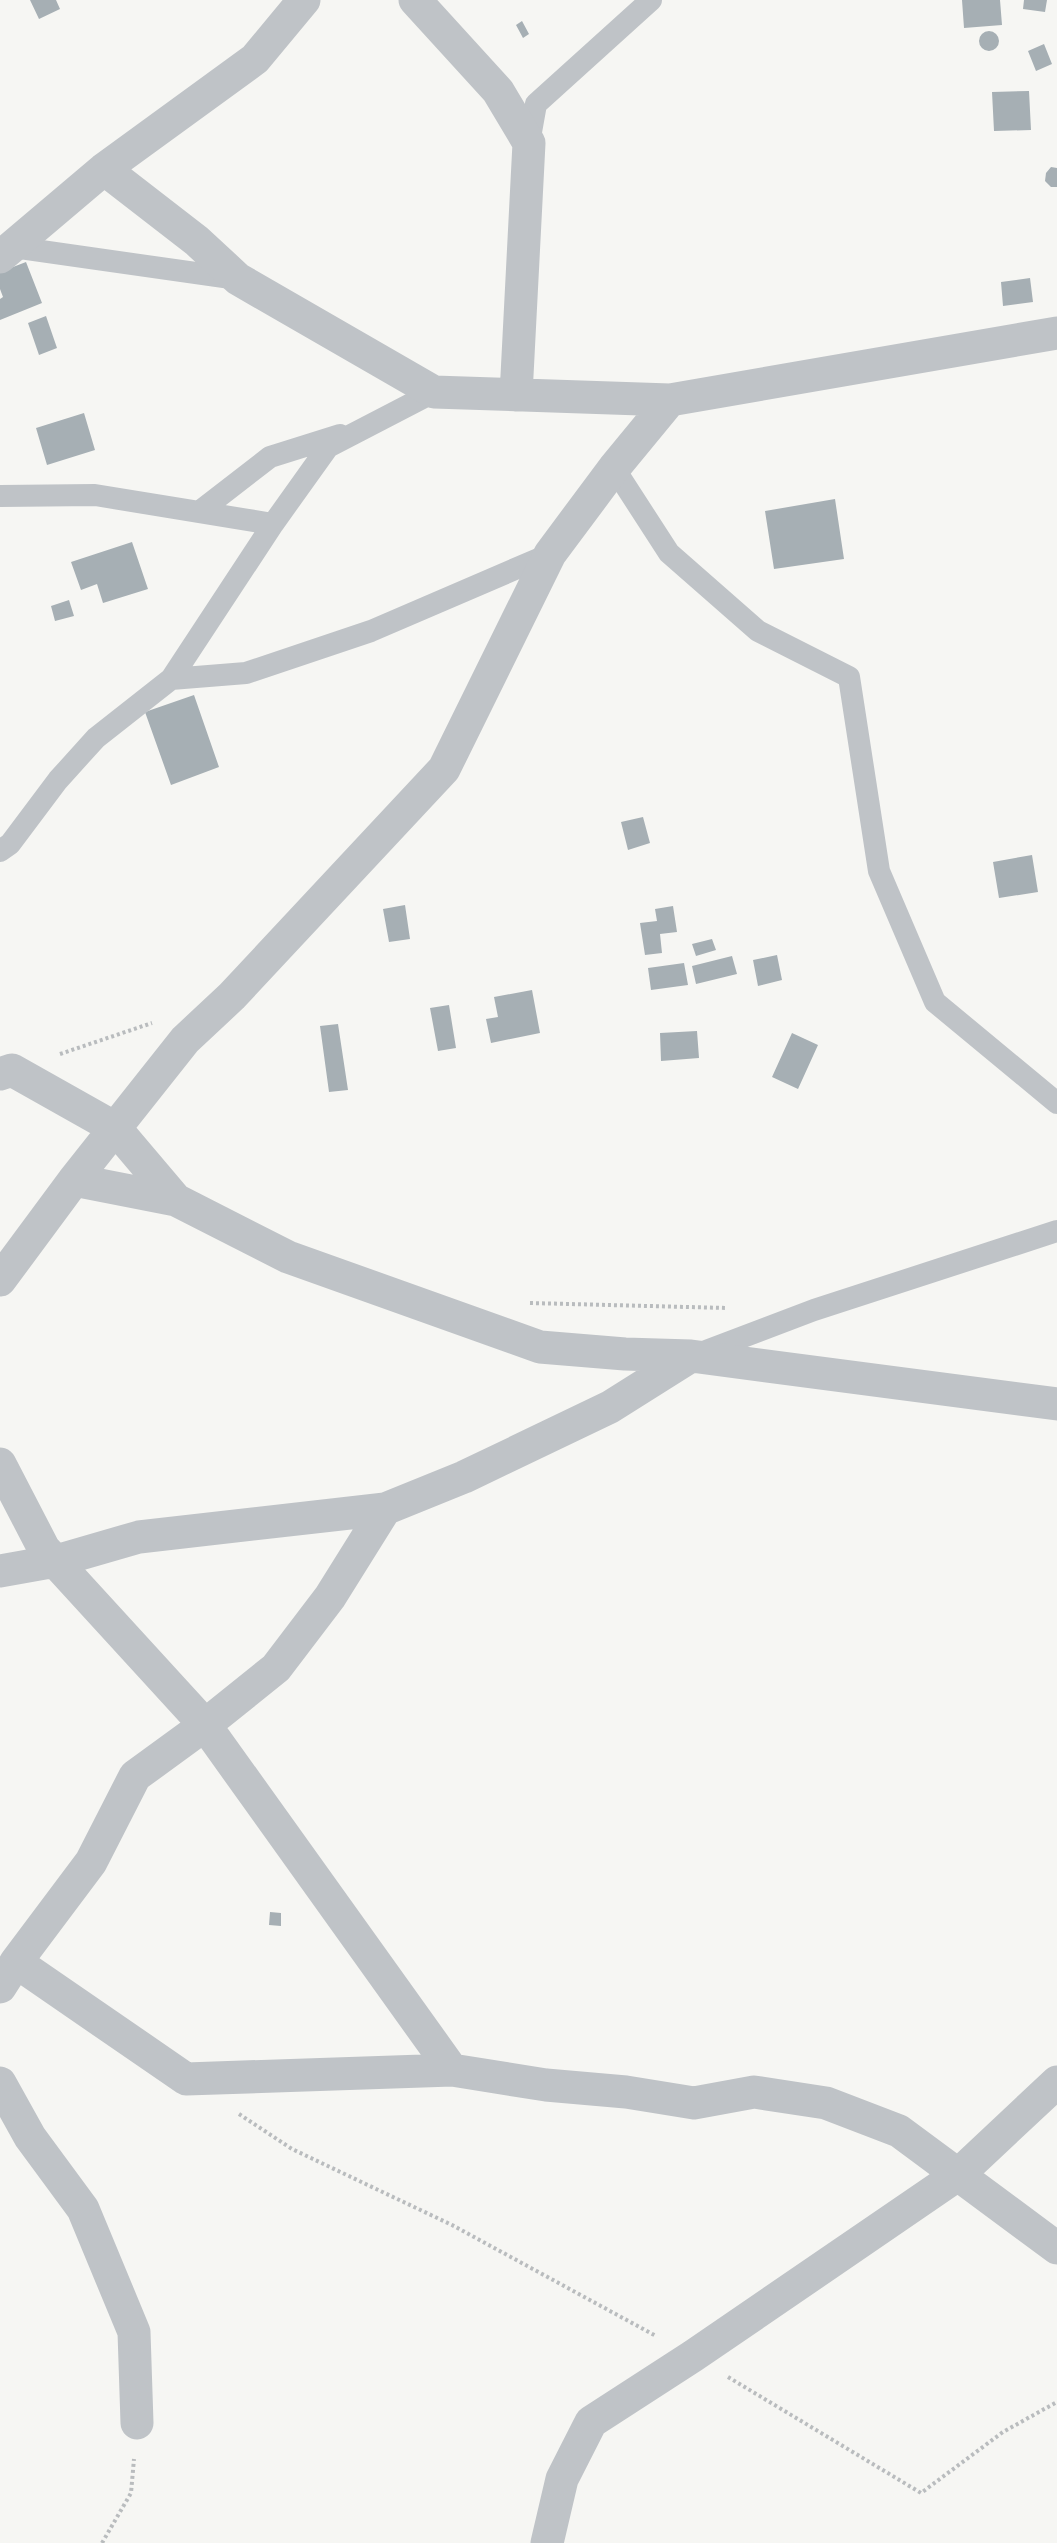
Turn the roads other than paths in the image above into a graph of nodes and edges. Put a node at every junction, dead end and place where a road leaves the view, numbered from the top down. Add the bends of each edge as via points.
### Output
1 (304, 0) edge
2 (415, 0) edge
3 (651, 0) edge
4 (529, 143) junction
5 (104, 169) junction
6 (7, 252) edge
7 (238, 279) junction
8 (1057, 333) edge
9 (434, 392) junction
10 (516, 395) junction
11 (670, 400) junction
12 (369, 426) junction
13 (614, 468) junction
14 (0, 496) edge
15 (199, 512) junction
16 (273, 524) junction
17 (550, 554) junction
18 (171, 679) junction
19 (0, 851) edge
20 (6, 1072) edge
21 (1057, 1103) edge
22 (115, 1128) junction
23 (74, 1180) junction
24 (176, 1200) junction
25 (1057, 1232) edge
26 (0, 1280) edge
27 (691, 1356) junction
28 (1057, 1404) edge
29 (0, 1464) edge
30 (385, 1509) junction
31 (56, 1561) junction
32 (0, 1571) edge
33 (205, 1725) junction
34 (8, 1974) edge
35 (452, 2070) junction
36 (1057, 2082) edge
37 (0, 2083) edge
38 (959, 2174) junction
39 (1057, 2248) edge
40 (137, 2423) road end
41 (547, 2543) edge

1 - 5 street via 255,59
2 - 4 street via 498,91
3 - 4 lane via 536,104
4 - 10 street
5 - 6 street
5 - 7 street
6 - 7 lane
7 - 9 street
8 - 11 street
9 - 10 street
9 - 12 lane
10 - 11 street
11 - 13 street
12 - 15 lane via 270,457
12 - 16 lane via 328,447
13 - 17 street
13 - 21 lane via 669,553 758,631 849,677 879,871 935,1002
14 - 15 lane via 94,495
15 - 16 lane
16 - 18 lane
17 - 18 lane via 371,631 246,673
17 - 22 street via 444,769 232,996 185,1040
18 - 19 lane via 96,738 58,780 10,844
20 - 22 street
22 - 23 street
22 - 24 street
23 - 24 street
23 - 26 street
24 - 27 street via 288,1257 540,1347
25 - 27 lane via 814,1310
27 - 28 street
27 - 30 street via 610,1407 464,1477
29 - 31 street via 44,1549
30 - 31 street via 139,1537
30 - 33 street via 330,1597 276,1668
31 - 32 street
31 - 33 street
33 - 34 street via 135,1776 91,1862
33 - 35 street
34 - 35 street via 186,2079
35 - 38 street via 694,2103 754,2092 826,2103 899,2131
36 - 38 street
37 - 40 street via 30,2137 83,2209 134,2332
38 - 39 street
38 - 41 street via 591,2422 562,2479

